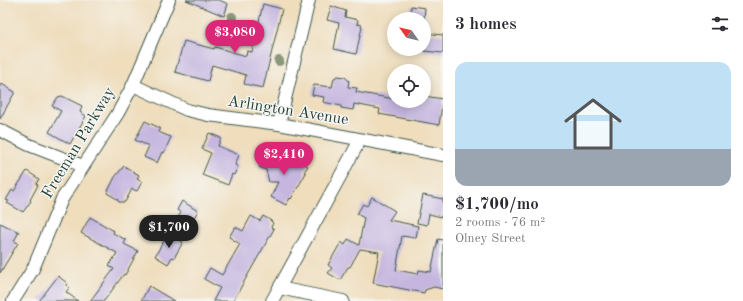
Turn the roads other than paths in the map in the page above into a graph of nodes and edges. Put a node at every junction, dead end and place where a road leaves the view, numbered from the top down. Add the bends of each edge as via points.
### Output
1 (169, 0) edge
2 (309, 0) edge
3 (133, 85) junction
4 (279, 124) junction
5 (0, 130) edge
6 (360, 140) junction
7 (443, 155) edge
8 (83, 166) junction
9 (279, 288) junction
10 (13, 301) edge
11 (272, 301) edge
12 (343, 301) edge

1 - 3 street, Freeman Parkway
2 - 4 street
3 - 4 street, Arlington Avenue via 187,110
3 - 8 street, Freeman Parkway
4 - 6 street, Arlington Avenue
5 - 8 street via 29,145
6 - 7 street, Arlington Avenue
6 - 9 street
8 - 10 street, Freeman Parkway via 62,199 33,268
9 - 11 street
9 - 12 street

